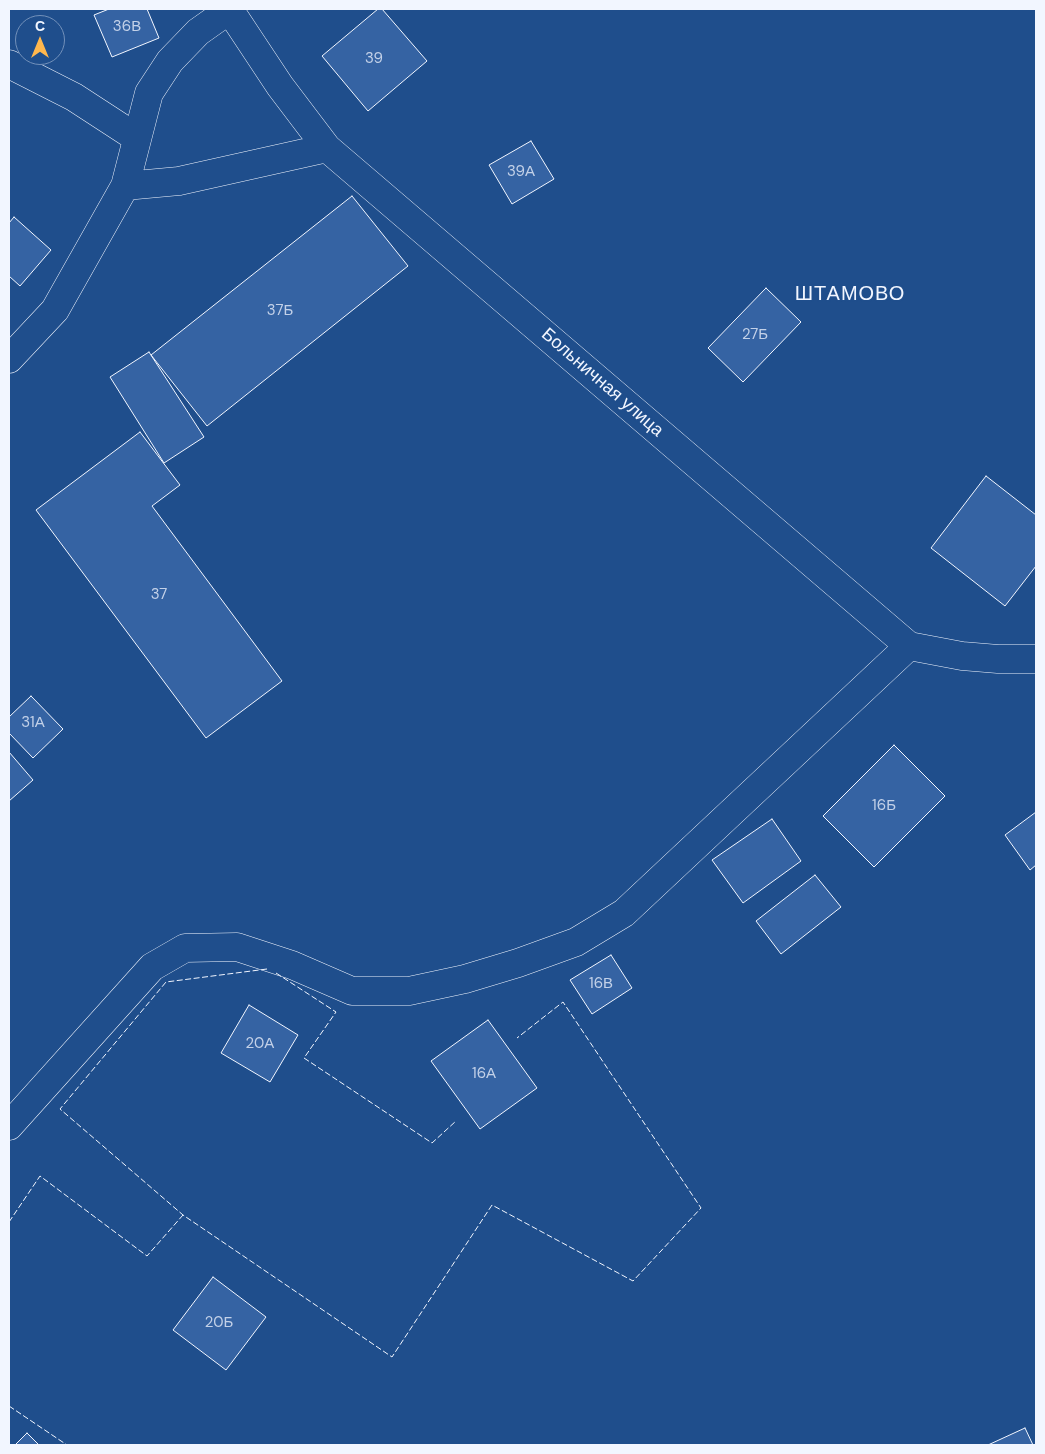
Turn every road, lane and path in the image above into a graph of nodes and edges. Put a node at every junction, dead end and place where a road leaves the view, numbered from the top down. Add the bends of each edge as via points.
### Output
1 (229, 9) edge
2 (9, 64) edge
3 (137, 138) junction
4 (327, 148) junction
5 (125, 186) junction
6 (9, 359) edge
7 (909, 646) junction
8 (1036, 660) edge
9 (9, 1126) edge

1 - 3 street via 198,32 170,61 149,93
1 - 4 street, Больничная улица via 280,86
2 - 3 street via 74,97
3 - 5 street
4 - 5 street via 178,181
4 - 7 street, Больничная улица
5 - 6 street via 55,310
7 - 8 street, Больничная улица via 962,656
7 - 9 street via 624,912 576,942 465,979 409,990 352,990 237,947 185,948 152,967

